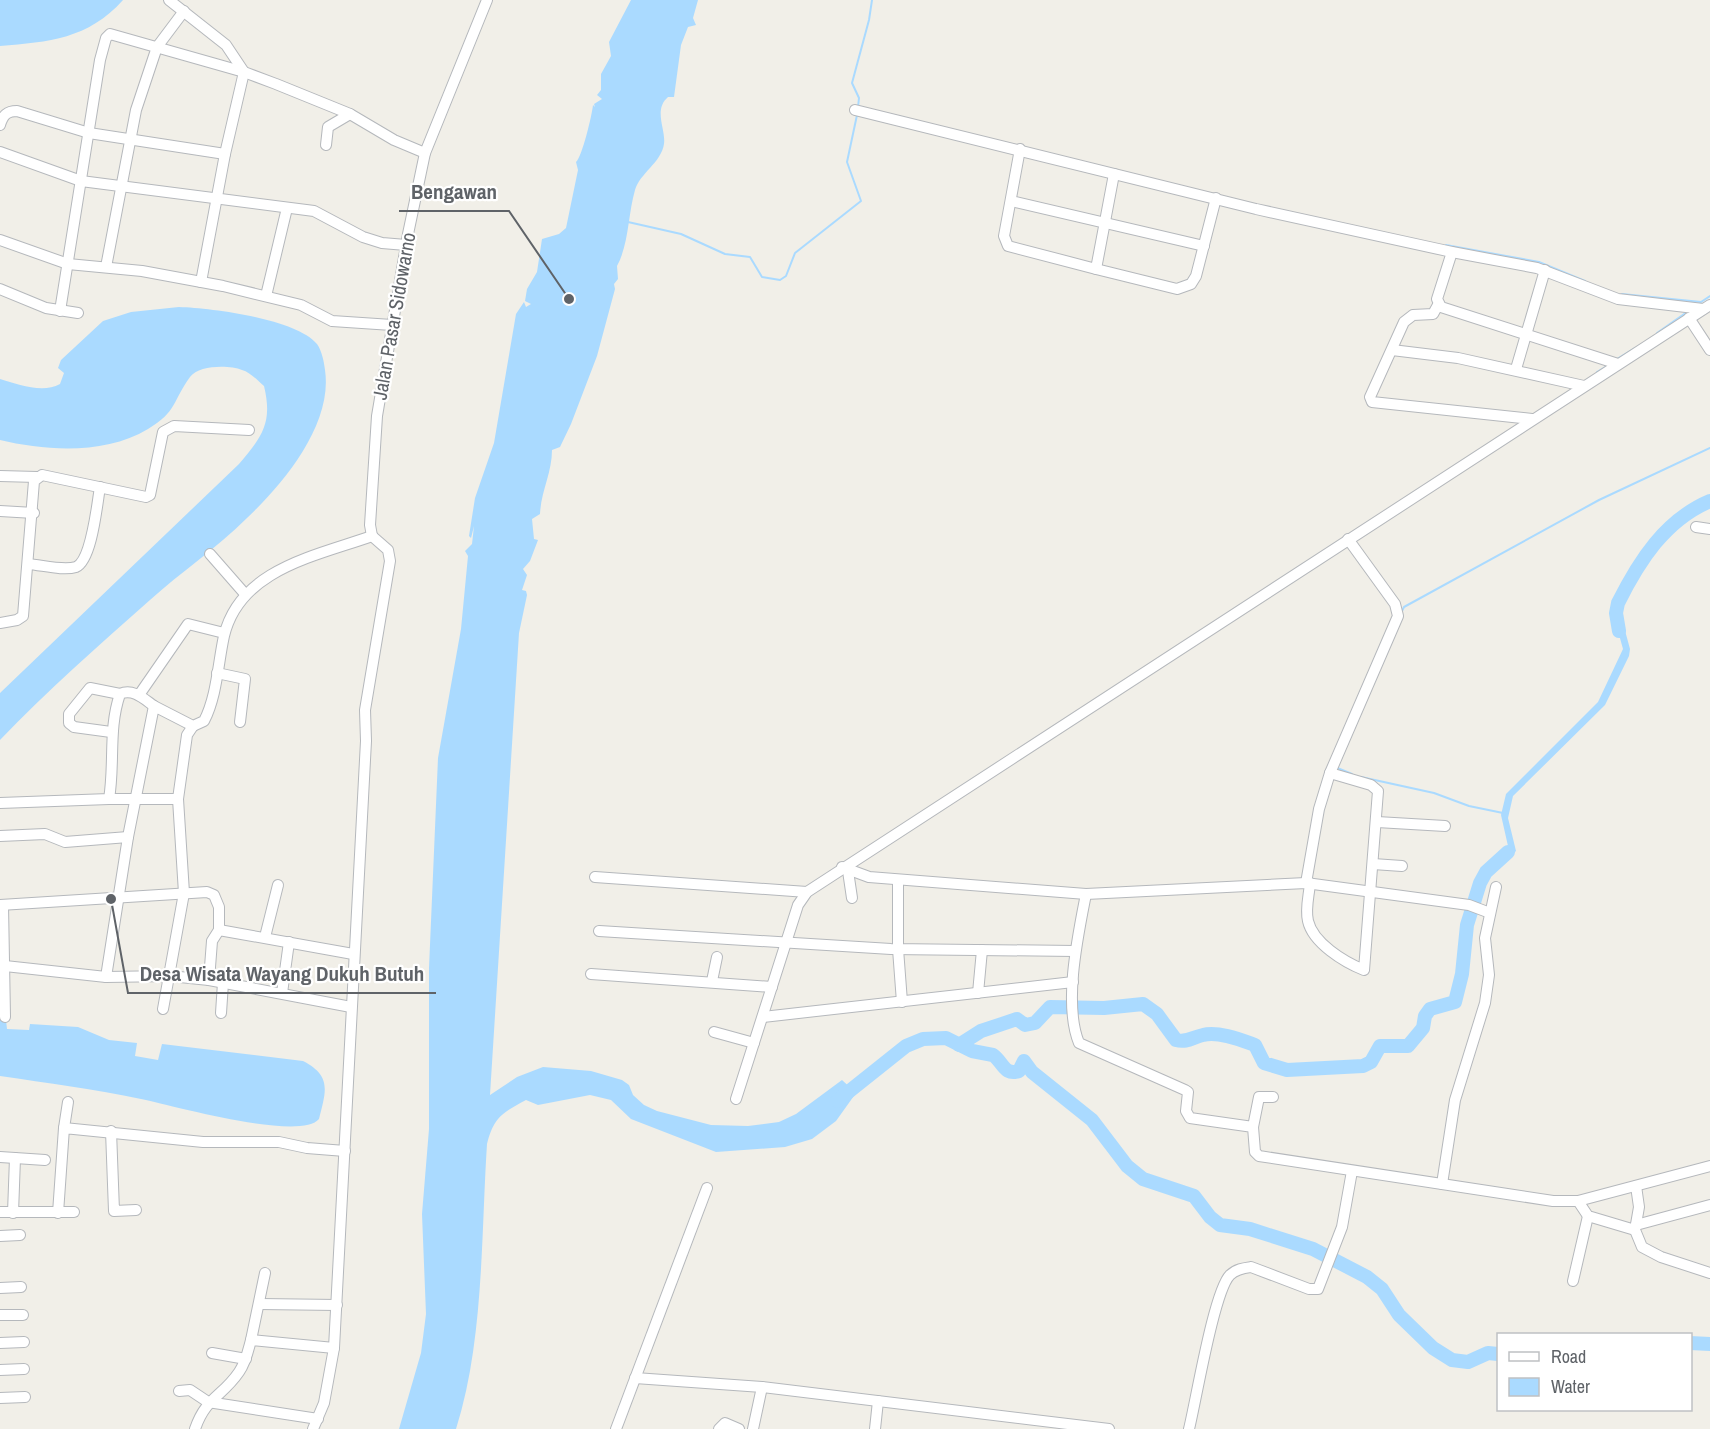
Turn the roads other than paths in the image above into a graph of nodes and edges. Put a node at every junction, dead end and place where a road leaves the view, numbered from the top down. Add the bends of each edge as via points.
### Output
1 (169, 0) edge
2 (487, 0) edge
3 (184, 11) junction
4 (157, 48) junction
5 (244, 72) junction
6 (855, 110) dead end
7 (350, 114) junction
8 (0, 125) edge
9 (89, 133) junction
10 (129, 140) junction
11 (326, 145) dead end
12 (1020, 149) junction
13 (0, 152) edge
14 (425, 153) junction
15 (225, 154) junction
16 (1114, 174) junction
17 (81, 181) junction
18 (122, 186) junction
19 (1216, 198) junction
20 (216, 200) junction
21 (1011, 201) junction
22 (287, 208) junction
23 (1105, 224) junction
24 (0, 240) edge
25 (406, 245) junction
26 (1204, 246) junction
27 (1452, 252) junction
28 (68, 264) junction
29 (106, 267) junction
30 (1096, 269) junction
31 (1545, 270) junction
32 (201, 282) junction
33 (0, 289) edge
34 (266, 296) junction
35 (1438, 304) junction
36 (1707, 307) edge
37 (60, 311) junction
38 (78, 313) dead end
39 (1689, 318) junction
40 (392, 325) junction
41 (1527, 333) junction
42 (1392, 350) junction
43 (1710, 351) edge
44 (1618, 364) junction
45 (1516, 369) junction
46 (1584, 386) junction
47 (1532, 419) junction
48 (249, 430) dead end
49 (0, 476) edge
50 (37, 477) junction
51 (100, 487) junction
52 (0, 511) edge
53 (34, 513) junction
54 (1696, 527) dead end
55 (1710, 529) edge
56 (372, 536) junction
57 (1348, 539) junction
58 (210, 554) dead end
59 (28, 564) junction
60 (245, 594) junction
61 (0, 623) edge
62 (224, 633) junction
63 (217, 673) junction
64 (120, 694) junction
65 (139, 695) junction
66 (154, 706) junction
67 (240, 722) dead end
68 (193, 726) junction
69 (111, 732) junction
70 (1332, 774) junction
71 (136, 797) junction
72 (109, 799) junction
73 (178, 799) junction
74 (0, 803) edge
75 (1377, 822) junction
76 (1445, 826) dead end
77 (0, 836) edge
78 (128, 837) junction
79 (1373, 864) junction
80 (1402, 866) dead end
81 (845, 869) junction
82 (595, 877) dead end
83 (898, 880) junction
84 (1308, 883) junction
85 (278, 885) dead end
86 (1497, 887) dead end
87 (1371, 891) junction
88 (807, 892) junction
89 (184, 893) junction
90 (1086, 894) junction
91 (118, 897) junction
92 (852, 898) dead end
93 (2, 905) edge
94 (1487, 913) junction
95 (219, 930) junction
96 (599, 931) dead end
97 (265, 937) junction
98 (289, 942) junction
99 (786, 943) junction
100 (898, 949) junction
101 (982, 950) junction
102 (1075, 951) junction
103 (2, 952) edge
104 (353, 954) junction
105 (717, 957) dead end
106 (5, 966) junction
107 (591, 974) dead end
108 (170, 976) junction
109 (106, 977) junction
110 (209, 980) junction
111 (712, 981) junction
112 (1074, 982) junction
113 (223, 983) junction
114 (772, 987) junction
115 (282, 993) junction
116 (978, 993) junction
117 (902, 1002) junction
118 (351, 1006) junction
119 (163, 1009) dead end
120 (221, 1012) dead end
121 (5, 1017) dead end
122 (763, 1017) junction
123 (714, 1032) dead end
124 (754, 1044) junction
125 (1273, 1096) dead end
126 (736, 1099) dead end
127 (68, 1102) dead end
128 (1253, 1127) junction
129 (64, 1128) junction
130 (111, 1131) junction
131 (345, 1151) junction
132 (0, 1157) edge
133 (15, 1158) junction
134 (45, 1160) dead end
135 (1710, 1166) edge
136 (1352, 1171) junction
137 (1442, 1184) junction
138 (1636, 1186) junction
139 (707, 1188) dead end
140 (1578, 1201) junction
141 (1710, 1205) edge
142 (136, 1210) dead end
143 (0, 1212) edge
144 (74, 1212) dead end
145 (13, 1213) junction
146 (58, 1213) junction
147 (1588, 1216) junction
148 (1635, 1227) junction
149 (20, 1235) dead end
150 (0, 1236) edge
151 (265, 1273) dead end
152 (1710, 1274) edge
153 (1573, 1281) dead end
154 (21, 1287) dead end
155 (0, 1288) edge
156 (260, 1304) junction
157 (337, 1305) junction
158 (0, 1315) edge
159 (23, 1315) dead end
160 (251, 1340) junction
161 (24, 1342) dead end
162 (0, 1343) edge
163 (334, 1348) junction
164 (212, 1353) dead end
165 (246, 1359) junction
166 (24, 1369) dead end
167 (0, 1370) edge
168 (635, 1378) junction
169 (762, 1387) junction
170 (179, 1391) dead end
171 (25, 1397) dead end
172 (0, 1398) edge
173 (878, 1401) junction
174 (208, 1402) junction
175 (315, 1424) edge
176 (195, 1429) edge
177 (616, 1429) edge
178 (718, 1429) edge
179 (739, 1429) edge
180 (753, 1429) edge
181 (875, 1429) edge
182 (1109, 1429) edge
183 (1190, 1429) edge

1 - 3 street
2 - 14 street, Jalan Pasar Sidowarno
3 - 4 street
3 - 5 street via 226,45
4 - 5 street
4 - 9 street via 122,36 110,34 106,38
4 - 10 street
5 - 7 street
5 - 15 street
6 - 12 street
7 - 11 street via 328,127
7 - 14 street
8 - 9 street via 2,117 17,111
9 - 10 street
9 - 17 street
10 - 15 street
10 - 18 street
12 - 16 street
12 - 21 street
13 - 17 street
14 - 25 street, Jalan Pasar Sidowarno
15 - 20 street
16 - 19 street
16 - 23 street
17 - 18 street
17 - 28 street
18 - 20 street
18 - 29 street
19 - 26 street
19 - 27 street
20 - 22 street
20 - 32 street
21 - 23 street
21 - 30 street via 1004,236 1008,246
22 - 25 street via 314,211 372,240
22 - 34 street
23 - 26 street
23 - 30 street
24 - 28 street
25 - 40 street, Jalan Pasar Sidowarno
26 - 30 street via 1196,276 1185,288
27 - 31 street
27 - 35 street
28 - 29 street
28 - 37 street
29 - 32 street
31 - 36 street via 1618,298
31 - 41 street
32 - 34 street
33 - 37 street
34 - 40 street via 301,305 332,321
35 - 41 street
35 - 42 street via 1429,316 1408,317
36 - 39 street
37 - 38 street
39 - 43 street
39 - 44 street
40 - 56 street, Jalan Pasar Sidowarno via 377,416
41 - 44 street
41 - 45 street
42 - 45 street
42 - 47 street via 1370,397 1373,403
44 - 46 street
45 - 46 street
46 - 47 street
47 - 57 street
48 - 51 street via 174,426 163,432 150,495 142,498
49 - 50 street
50 - 51 street
50 - 53 street
51 - 59 street via 84,561 69,568
52 - 53 street
53 - 59 street
54 - 55 street
56 - 60 street via 288,566
56 - 104 street via 388,550 390,561 365,710
57 - 70 street via 1395,604 1398,616
57 - 81 street
58 - 60 street
59 - 61 street via 23,616
60 - 62 street
62 - 63 street
62 - 65 street via 188,624
63 - 67 street via 245,679
63 - 68 street via 207,715
64 - 65 street
64 - 69 street
64 - 69 street via 90,688 69,714 69,723 74,727
65 - 66 street
66 - 68 street
66 - 71 street
68 - 73 street via 187,735
69 - 72 street via 114,761
70 - 75 street via 1371,785 1378,791
70 - 84 street via 1319,809
71 - 72 street
71 - 73 street
71 - 78 street
72 - 74 street
73 - 89 street
75 - 76 street
75 - 79 street
77 - 78 street via 45,834 65,842
78 - 91 street
79 - 80 street
79 - 87 street
81 - 83 street
81 - 88 street
81 - 92 street
82 - 88 street
83 - 90 street
83 - 100 street
84 - 87 street
84 - 87 street via 1307,916 1311,930 1331,950 1364,970
84 - 90 street
85 - 97 street
86 - 94 street
87 - 94 street via 1468,905
88 - 99 street via 798,905
89 - 91 street
89 - 95 street via 214,895 219,908
89 - 108 street
90 - 102 street
91 - 93 street
91 - 109 street
93 - 103 street
94 - 137 street via 1489,975 1485,1002 1455,1100
95 - 97 street
95 - 110 street via 212,941
96 - 99 street
97 - 98 street
98 - 104 street
98 - 115 street
99 - 100 street
99 - 114 street
100 - 101 street
100 - 117 street
101 - 102 street
101 - 116 street
102 - 112 street
103 - 106 street
104 - 118 street
105 - 111 street
106 - 109 street
106 - 121 street
107 - 111 street
108 - 109 street
108 - 110 street
108 - 119 street
110 - 113 street
111 - 114 street
112 - 116 street
112 - 128 street via 1076,1034 1082,1046 1185,1090 1190,1118
113 - 115 street
113 - 120 street
114 - 122 street
115 - 118 street
116 - 117 street
117 - 122 street
118 - 131 street
122 - 124 street
123 - 124 street
124 - 126 street
125 - 128 street via 1259,1097
127 - 129 street
128 - 136 street via 1255,1152 1259,1156
129 - 130 street
129 - 146 street
130 - 131 street via 203,1142 279,1142
130 - 142 street via 114,1211
131 - 157 street
132 - 133 street
133 - 134 street
133 - 145 street
135 - 138 street
136 - 137 street
136 - 183 street via 1342,1227 1321,1286 1314,1290 1251,1268 1229,1275 1212,1324
137 - 140 street via 1553,1201
138 - 140 street
138 - 148 street via 1639,1207
139 - 168 street
140 - 147 street
141 - 148 street
143 - 145 street
144 - 146 street
145 - 146 street
147 - 148 street
147 - 153 street
148 - 152 street via 1642,1247
149 - 150 street
151 - 156 street
154 - 155 street
156 - 157 street
156 - 160 street
157 - 163 street
158 - 159 street
160 - 163 street
160 - 165 street
161 - 162 street
163 - 175 street via 329,1383
164 - 165 street
165 - 174 street via 230,1384
166 - 167 street
168 - 169 street
168 - 177 street
169 - 173 street
169 - 180 street
170 - 174 street via 190,1390
171 - 172 street
173 - 181 street
173 - 182 street
174 - 175 street
174 - 176 street
178 - 179 street via 725,1423

